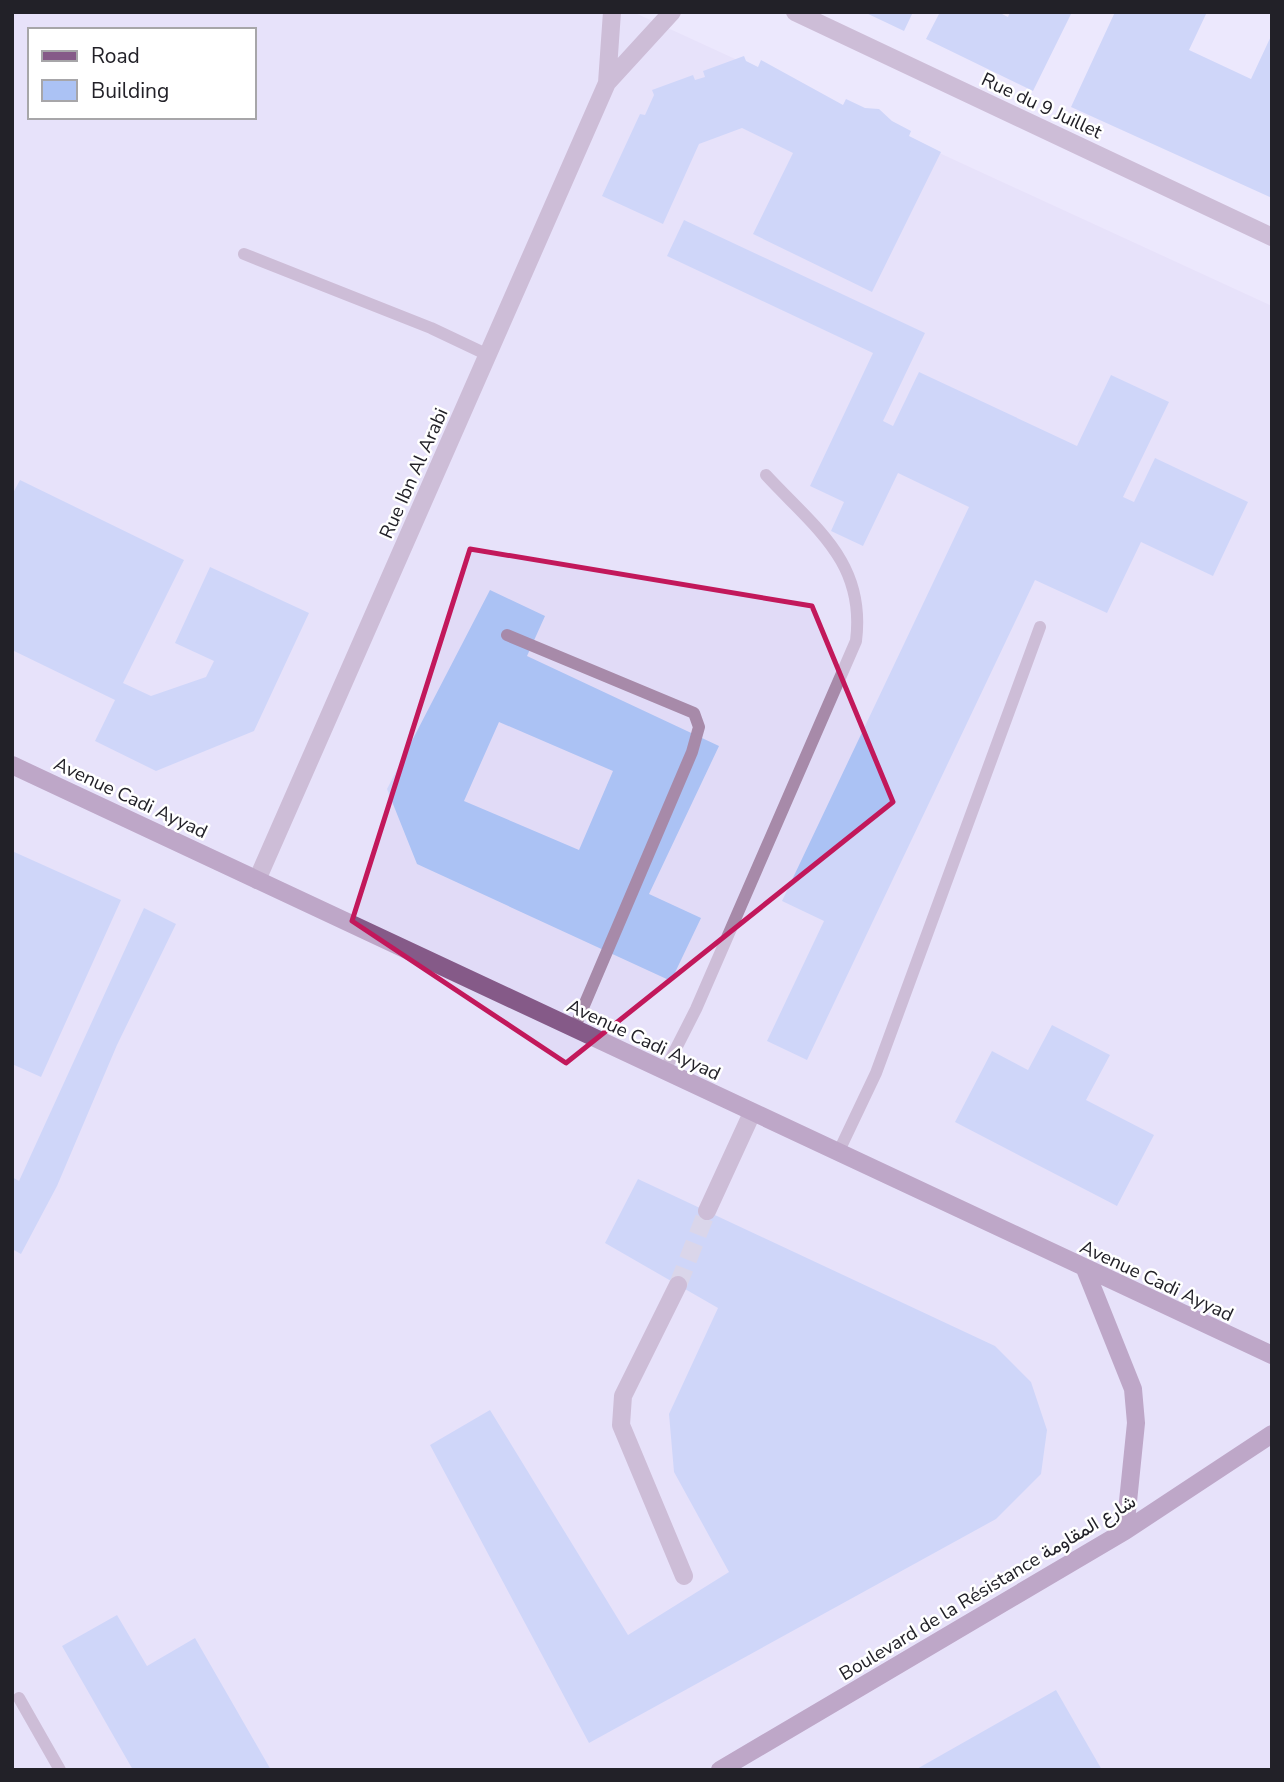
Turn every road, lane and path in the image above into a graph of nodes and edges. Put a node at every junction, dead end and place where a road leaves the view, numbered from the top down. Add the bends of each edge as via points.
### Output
1 (612, 12) edge
2 (672, 12) edge
3 (795, 12) edge
4 (607, 83) junction
5 (1272, 237) edge
6 (244, 254) dead end
7 (488, 355) junction
8 (766, 475) dead end
9 (1040, 627) dead end
10 (507, 635) dead end
11 (12, 765) edge
12 (257, 880) junction
13 (574, 1029) junction
14 (664, 1072) junction
15 (752, 1113) junction
16 (838, 1153) junction
17 (707, 1212) tunnel mouth
18 (1085, 1269) junction
19 (678, 1285) tunnel mouth
20 (1267, 1355) edge
21 (1272, 1434) edge
22 (1125, 1531) junction
23 (684, 1576) dead end
24 (19, 1698) dead end
25 (60, 1770) edge
26 (720, 1770) edge

1 - 4 street, Rue Ibn Al Arabi
2 - 4 street, Rue Ibn Al Arabi
3 - 5 street, Rue du 9 Juillet
4 - 7 street, Rue Ibn Al Arabi
6 - 7 lane
7 - 12 street, Rue Ibn Al Arabi
8 - 14 lane via 843,558 854,584 859,617 856,641 696,1010
9 - 16 lane via 876,1073
10 - 13 lane via 694,713 699,727
11 - 12 main road, Avenue Cadi Ayyad
12 - 13 main road, Avenue Cadi Ayyad
13 - 14 main road, Avenue Cadi Ayyad
14 - 15 main road, Avenue Cadi Ayyad
15 - 16 main road, Avenue Cadi Ayyad
15 - 17 street
16 - 18 main road, Avenue Cadi Ayyad
18 - 20 main road, Avenue Cadi Ayyad
18 - 22 main road via 1133,1389 1136,1423
19 - 23 street via 623,1396 621,1424
21 - 22 main road, Boulevard de la Résistance شارع المقاومة
22 - 26 main road, Boulevard de la Résistance شارع المقاومة
24 - 25 lane

